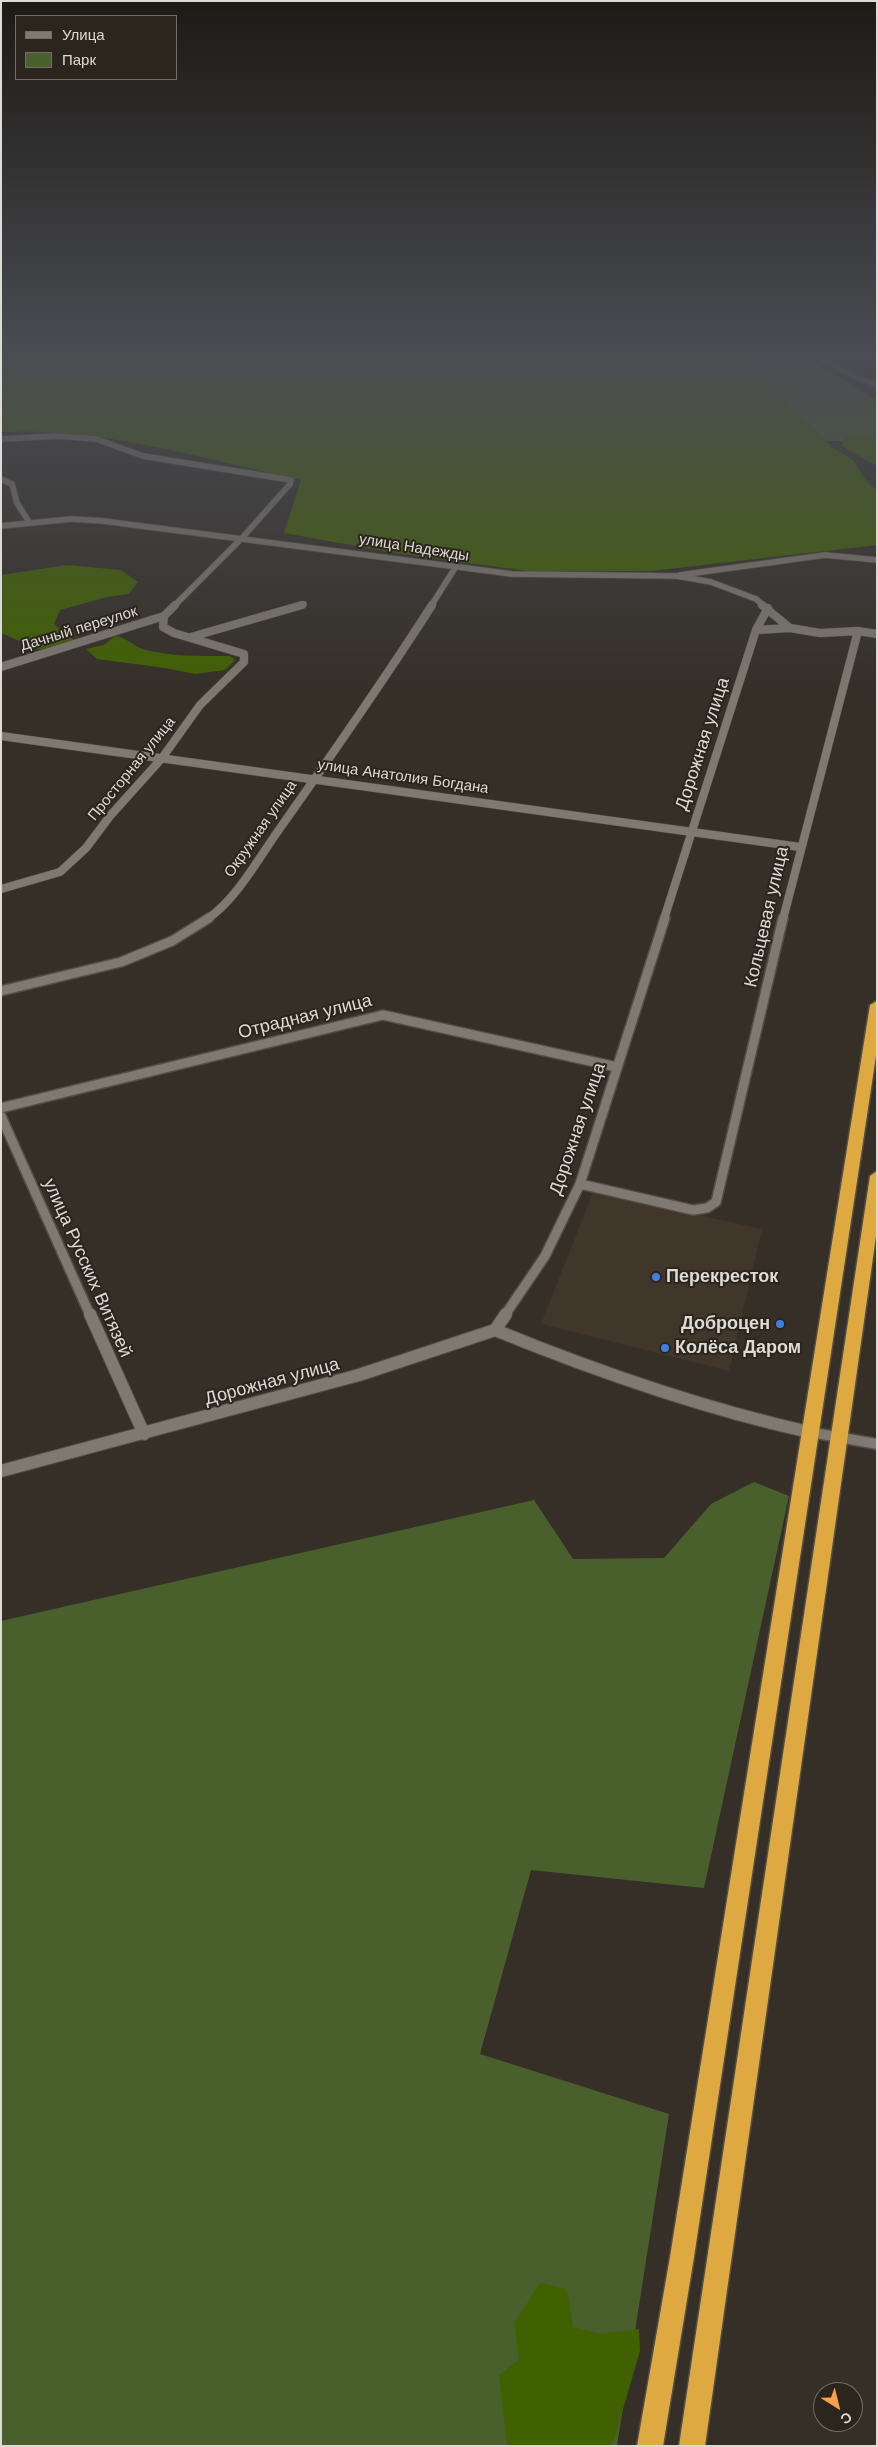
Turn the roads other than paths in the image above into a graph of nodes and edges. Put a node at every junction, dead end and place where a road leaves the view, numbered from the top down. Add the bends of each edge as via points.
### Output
1 (237, 471) edge
2 (1, 479) edge
3 (29, 522) junction
4 (1, 526) edge
5 (242, 538) junction
6 (877, 560) edge
7 (455, 568) junction
8 (677, 576) junction
9 (304, 604) dead end
10 (768, 608) junction
11 (164, 616) junction
12 (790, 628) junction
13 (756, 630) junction
14 (858, 631) junction
15 (877, 634) edge
16 (191, 637) junction
17 (1, 667) edge
18 (1, 736) edge
19 (162, 758) junction
20 (314, 778) junction
21 (692, 832) junction
22 (800, 847) junction
23 (1, 889) edge
24 (1, 991) edge
25 (877, 1005) edge
26 (617, 1067) junction
27 (1, 1108) edge
28 (1, 1116) edge
29 (877, 1176) edge
30 (580, 1184) junction
31 (495, 1330) junction
32 (808, 1432) junction
33 (144, 1434) junction
34 (838, 1437) junction
35 (877, 1444) edge
36 (1, 1471) edge
37 (650, 2446) edge
38 (692, 2446) edge

1 - 5 street via 291,480
2 - 3 street via 12,484 17,503
3 - 4 street, улица Надежды
3 - 5 street, улица Надежды via 103,521
5 - 7 street, улица Надежды
5 - 11 street
6 - 8 street, улица Надежды via 825,556 698,570
7 - 8 street, улица Надежды via 512,574
7 - 20 street, Окружная улица via 375,694
8 - 10 street, улица Надежды via 711,582 756,599
9 - 16 street
10 - 12 street, улица Надежды
10 - 13 street, Дорожная улица
11 - 16 street, Просторная улица via 163,627 174,635
11 - 17 street, Дачный переулок
12 - 13 street
12 - 14 street via 820,633
13 - 21 street, Дорожная улица
14 - 15 street
14 - 22 street, Кольцевая улица
16 - 19 street, Просторная улица via 244,654 244,662 200,705
18 - 19 street, улица Анатолия Богдана
19 - 20 street, улица Анатолия Богдана
19 - 23 street, Просторная улица via 86,848 60,872
20 - 21 street, улица Анатолия Богдана
20 - 24 street, Окружная улица via 252,868 213,915 172,940 122,962
21 - 22 street, улица Анатолия Богдана
21 - 26 street, Дорожная улица
22 - 30 street, Кольцевая улица via 716,1202 707,1208 693,1210
25 - 32 highway
26 - 27 street, Отрадная улица via 383,1015
26 - 30 street, Дорожная улица
28 - 33 street, улица Русских Витязей
29 - 34 highway
30 - 31 street, Дорожная улица via 545,1256
31 - 32 street via 571,1361 688,1401 747,1419
31 - 33 street, Дорожная улица via 359,1374
32 - 34 street
32 - 37 highway via 682,2257
33 - 36 street, Дорожная улица
34 - 35 street
34 - 38 highway

